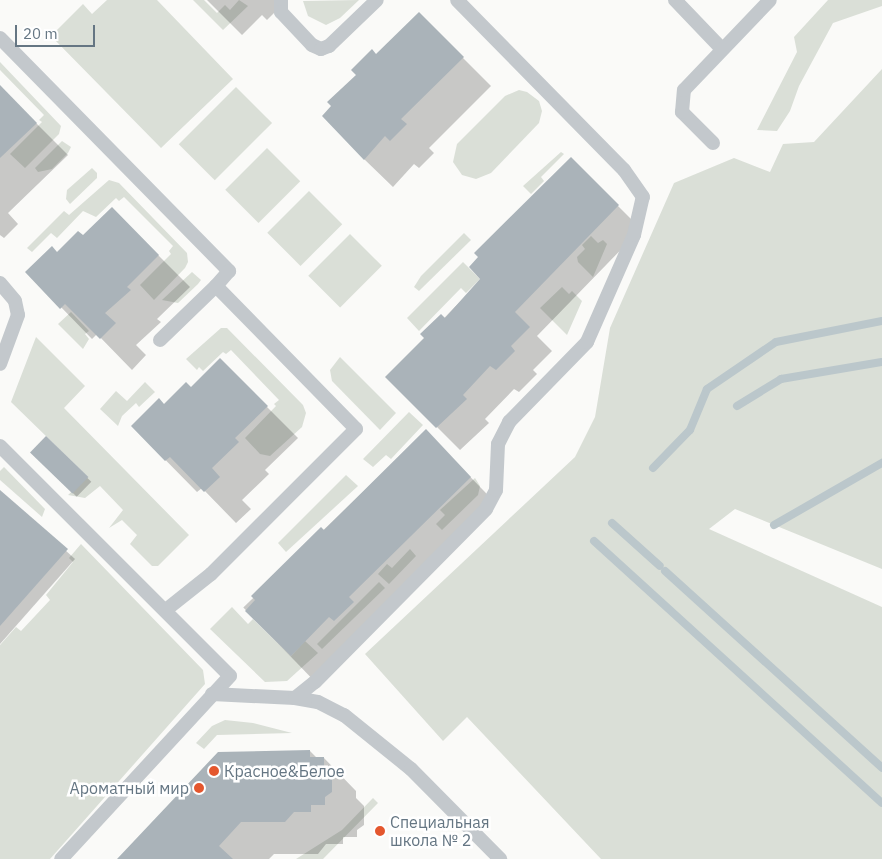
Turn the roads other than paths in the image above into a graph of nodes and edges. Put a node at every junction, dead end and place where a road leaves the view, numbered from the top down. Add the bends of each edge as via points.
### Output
1 (281, 0) edge
2 (377, 0) edge
3 (456, 0) edge
4 (675, 0) edge
5 (770, 0) edge
6 (0, 38) edge
7 (722, 49) junction
8 (713, 144) dead end
9 (0, 283) edge
10 (216, 286) junction
11 (160, 340) dead end
12 (0, 364) edge
13 (0, 446) edge
14 (167, 609) junction
15 (212, 694) junction
16 (295, 698) junction
17 (60, 859) edge
18 (500, 859) edge

1 - 2 lane via 281,12 312,45 320,49 329,46
3 - 16 lane via 624,170 643,197 634,235 587,342 506,429 498,444 496,490 486,509 315,682
4 - 7 lane
5 - 7 lane
6 - 10 lane via 229,271
7 - 8 lane via 684,90 680,106 685,117
9 - 12 lane via 15,300 18,315
10 - 11 lane
10 - 14 lane via 356,429 211,574
13 - 14 lane
14 - 15 lane via 230,676
15 - 16 lane
15 - 17 lane
16 - 18 lane via 318,702 366,731 411,769

